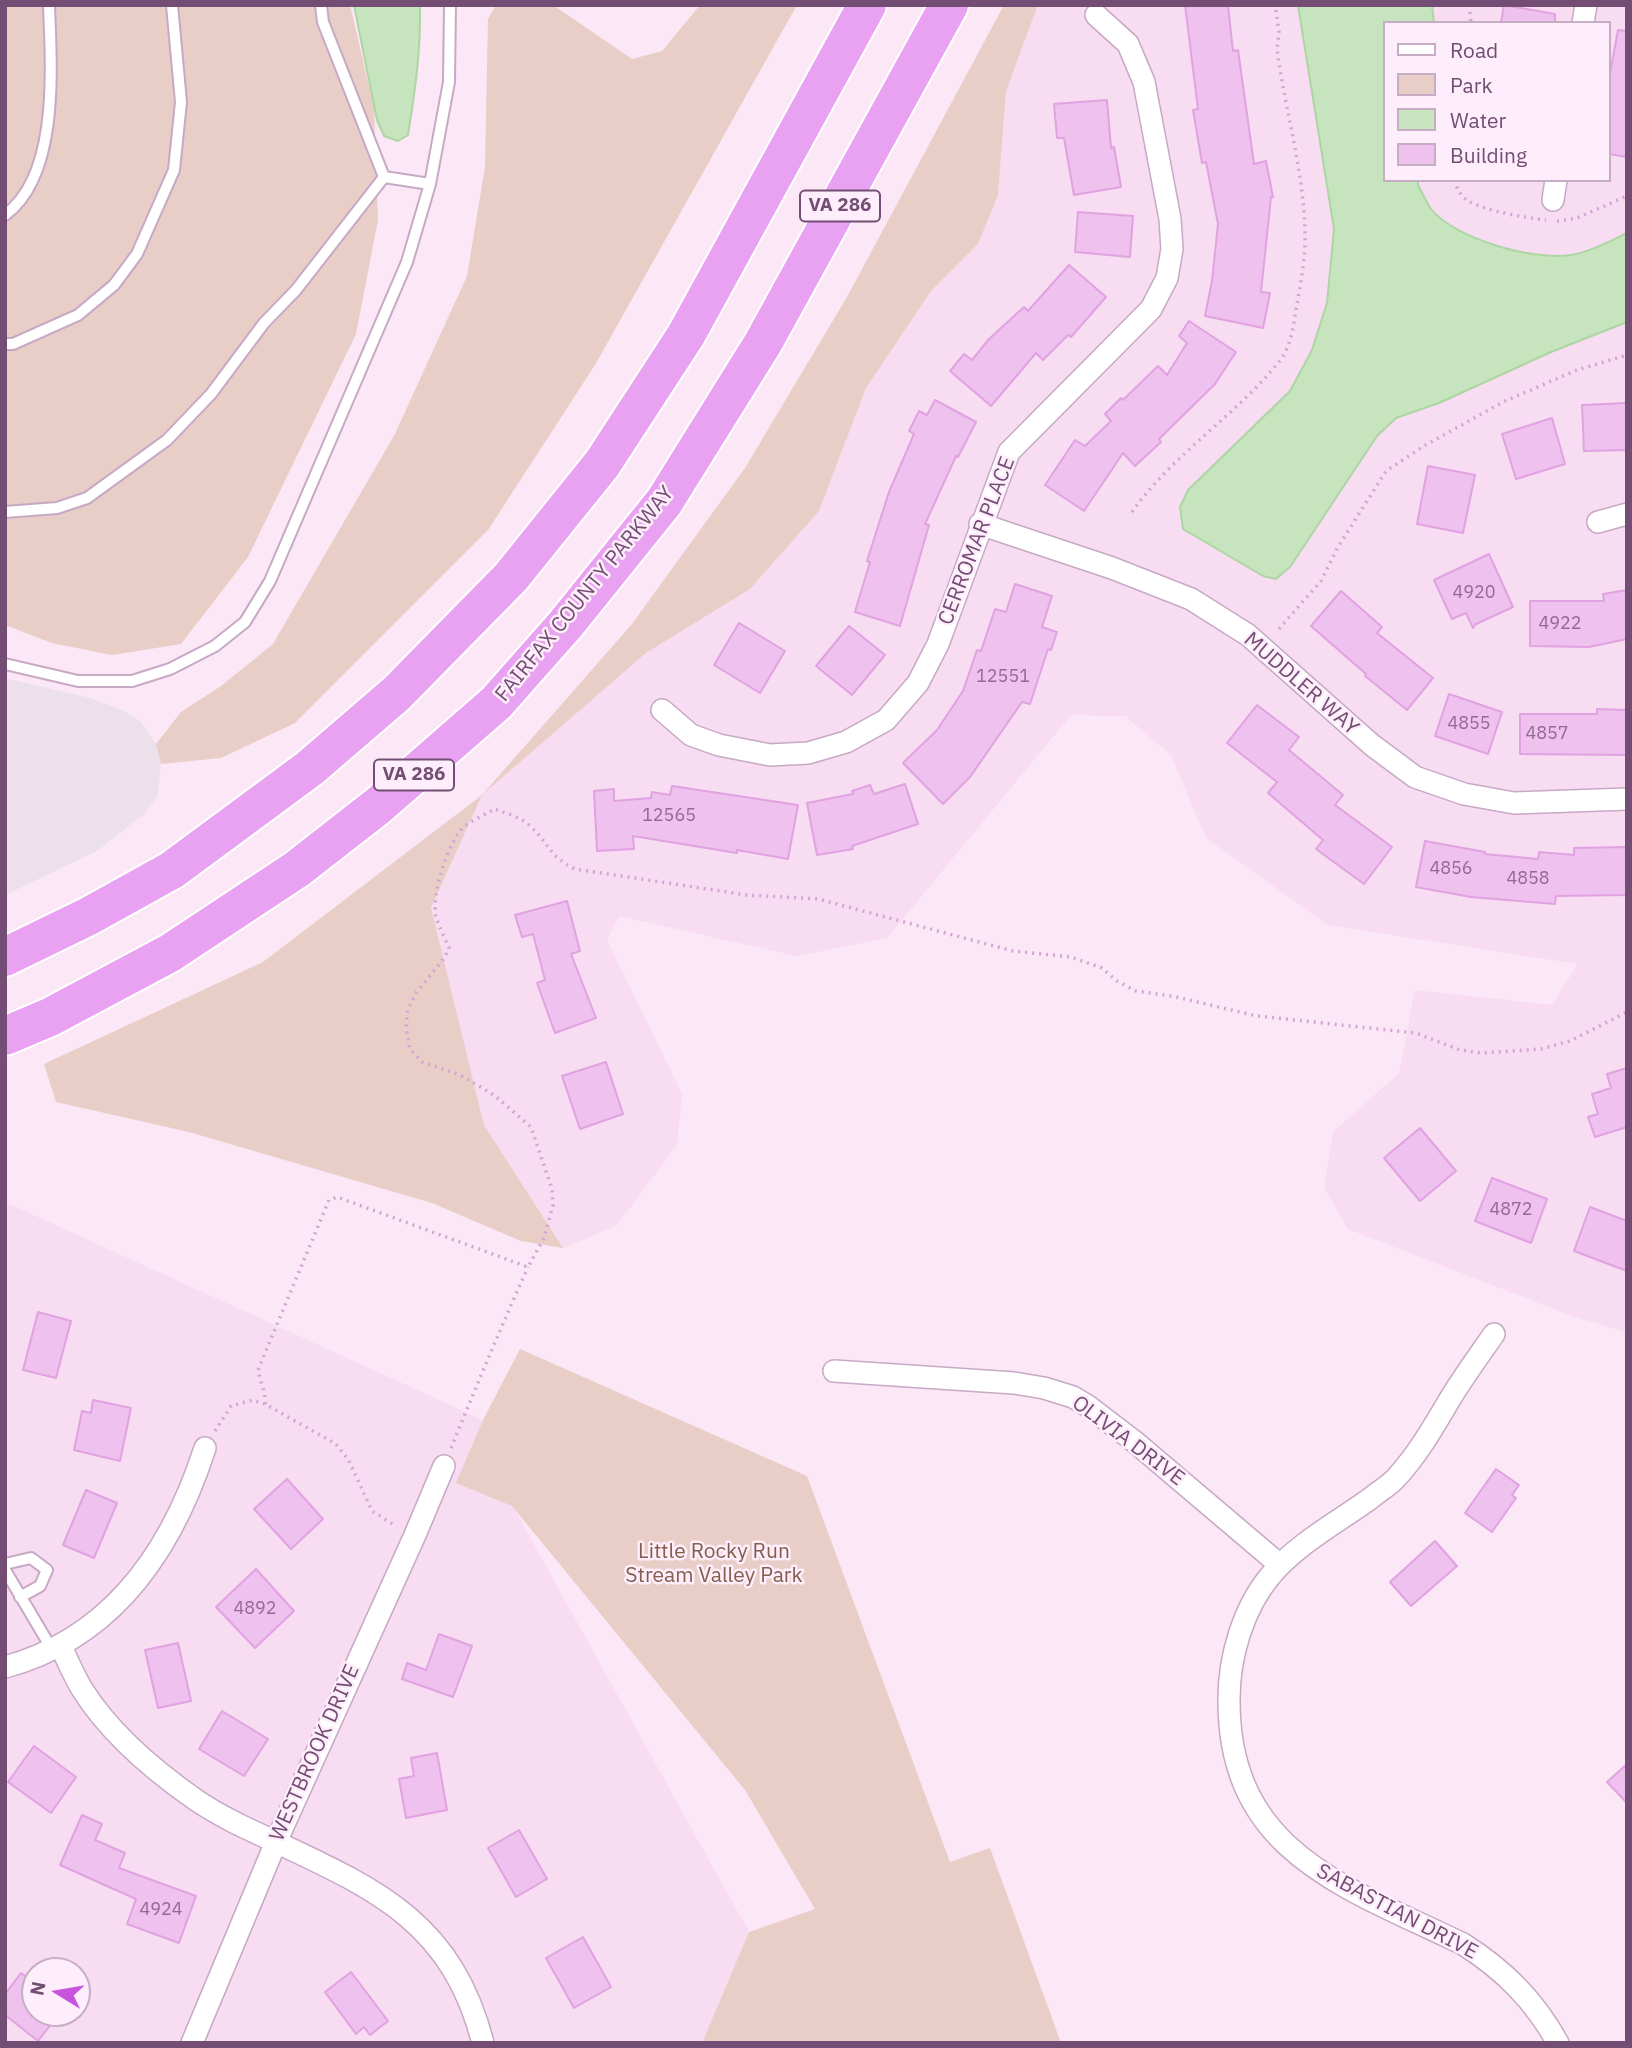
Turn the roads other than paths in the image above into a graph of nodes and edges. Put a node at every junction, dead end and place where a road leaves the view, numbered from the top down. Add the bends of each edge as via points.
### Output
1 (49, 5) edge
2 (172, 5) edge
3 (321, 5) edge
4 (450, 5) edge
5 (867, 5) edge
6 (949, 5) edge
7 (1096, 15) dead end
8 (384, 177) junction
9 (430, 184) junction
10 (5, 215) edge
11 (5, 344) edge
12 (5, 512) edge
13 (1627, 514) edge
14 (1598, 522) dead end
15 (980, 524) junction
16 (5, 664) edge
17 (662, 710) dead end
18 (1627, 799) edge
19 (5, 957) edge
20 (5, 1036) edge
21 (1494, 1334) dead end
22 (834, 1371) dead end
23 (205, 1448) road end
24 (444, 1466) road end
25 (5, 1564) edge
26 (1280, 1565) junction
27 (5, 1570) edge
28 (20, 1597) junction
29 (57, 1649) junction
30 (5, 1667) edge
31 (276, 1842) junction
32 (192, 2043) edge
33 (484, 2043) edge
34 (1558, 2043) edge

1 - 10 lane via 50,113 43,152 30,183
2 - 11 lane via 181,102 174,170 137,254 114,285 78,315
3 - 8 lane via 323,22
4 - 9 lane via 449,82
5 - 19 highway, VA 286 via 686,335 602,464 511,577 397,693 310,768 172,870
6 - 20 highway, FAIRFAX COUNTY PARKWAY / VA 286 via 763,342 671,492 496,703 379,806 297,869 170,953
7 - 15 street, CERROMAR PLACE via 1128,44 1144,82 1170,219 1172,249 1167,278 1150,309 1009,452
8 - 9 lane
8 - 12 lane via 211,394 167,440 86,498 57,508
9 - 16 lane via 407,262 270,581 245,622 215,646 170,670 132,681 78,681
13 - 14 street
15 - 17 street, CERROMAR PLACE via 938,643 918,683 886,720 846,742 808,753 770,755 691,735
15 - 18 street, MUDDLER WAY via 1191,599 1248,635 1415,777 1464,794 1514,803
21 - 26 street, SABASTIAN DRIVE via 1423,1447 1394,1480
22 - 26 street, OLIVIA DRIVE via 1014,1382 1073,1397 1135,1442
23 - 29 street via 180,1514 151,1562 127,1594 93,1626
24 - 31 street, WESTBROOK DRIVE
25 - 28 lane via 32,1558 47,1570 40,1587
26 - 34 street, SABASTIAN DRIVE via 1246,1618 1229,1687 1232,1748 1254,1803 1283,1842 1317,1871 1463,1944 1501,1970 1543,2015
27 - 28 lane
28 - 29 lane
29 - 30 street
29 - 31 street via 118,1735 163,1775 197,1801
31 - 32 street, WESTBROOK DRIVE
31 - 33 street via 374,1891 412,1919 442,1951 462,1983

